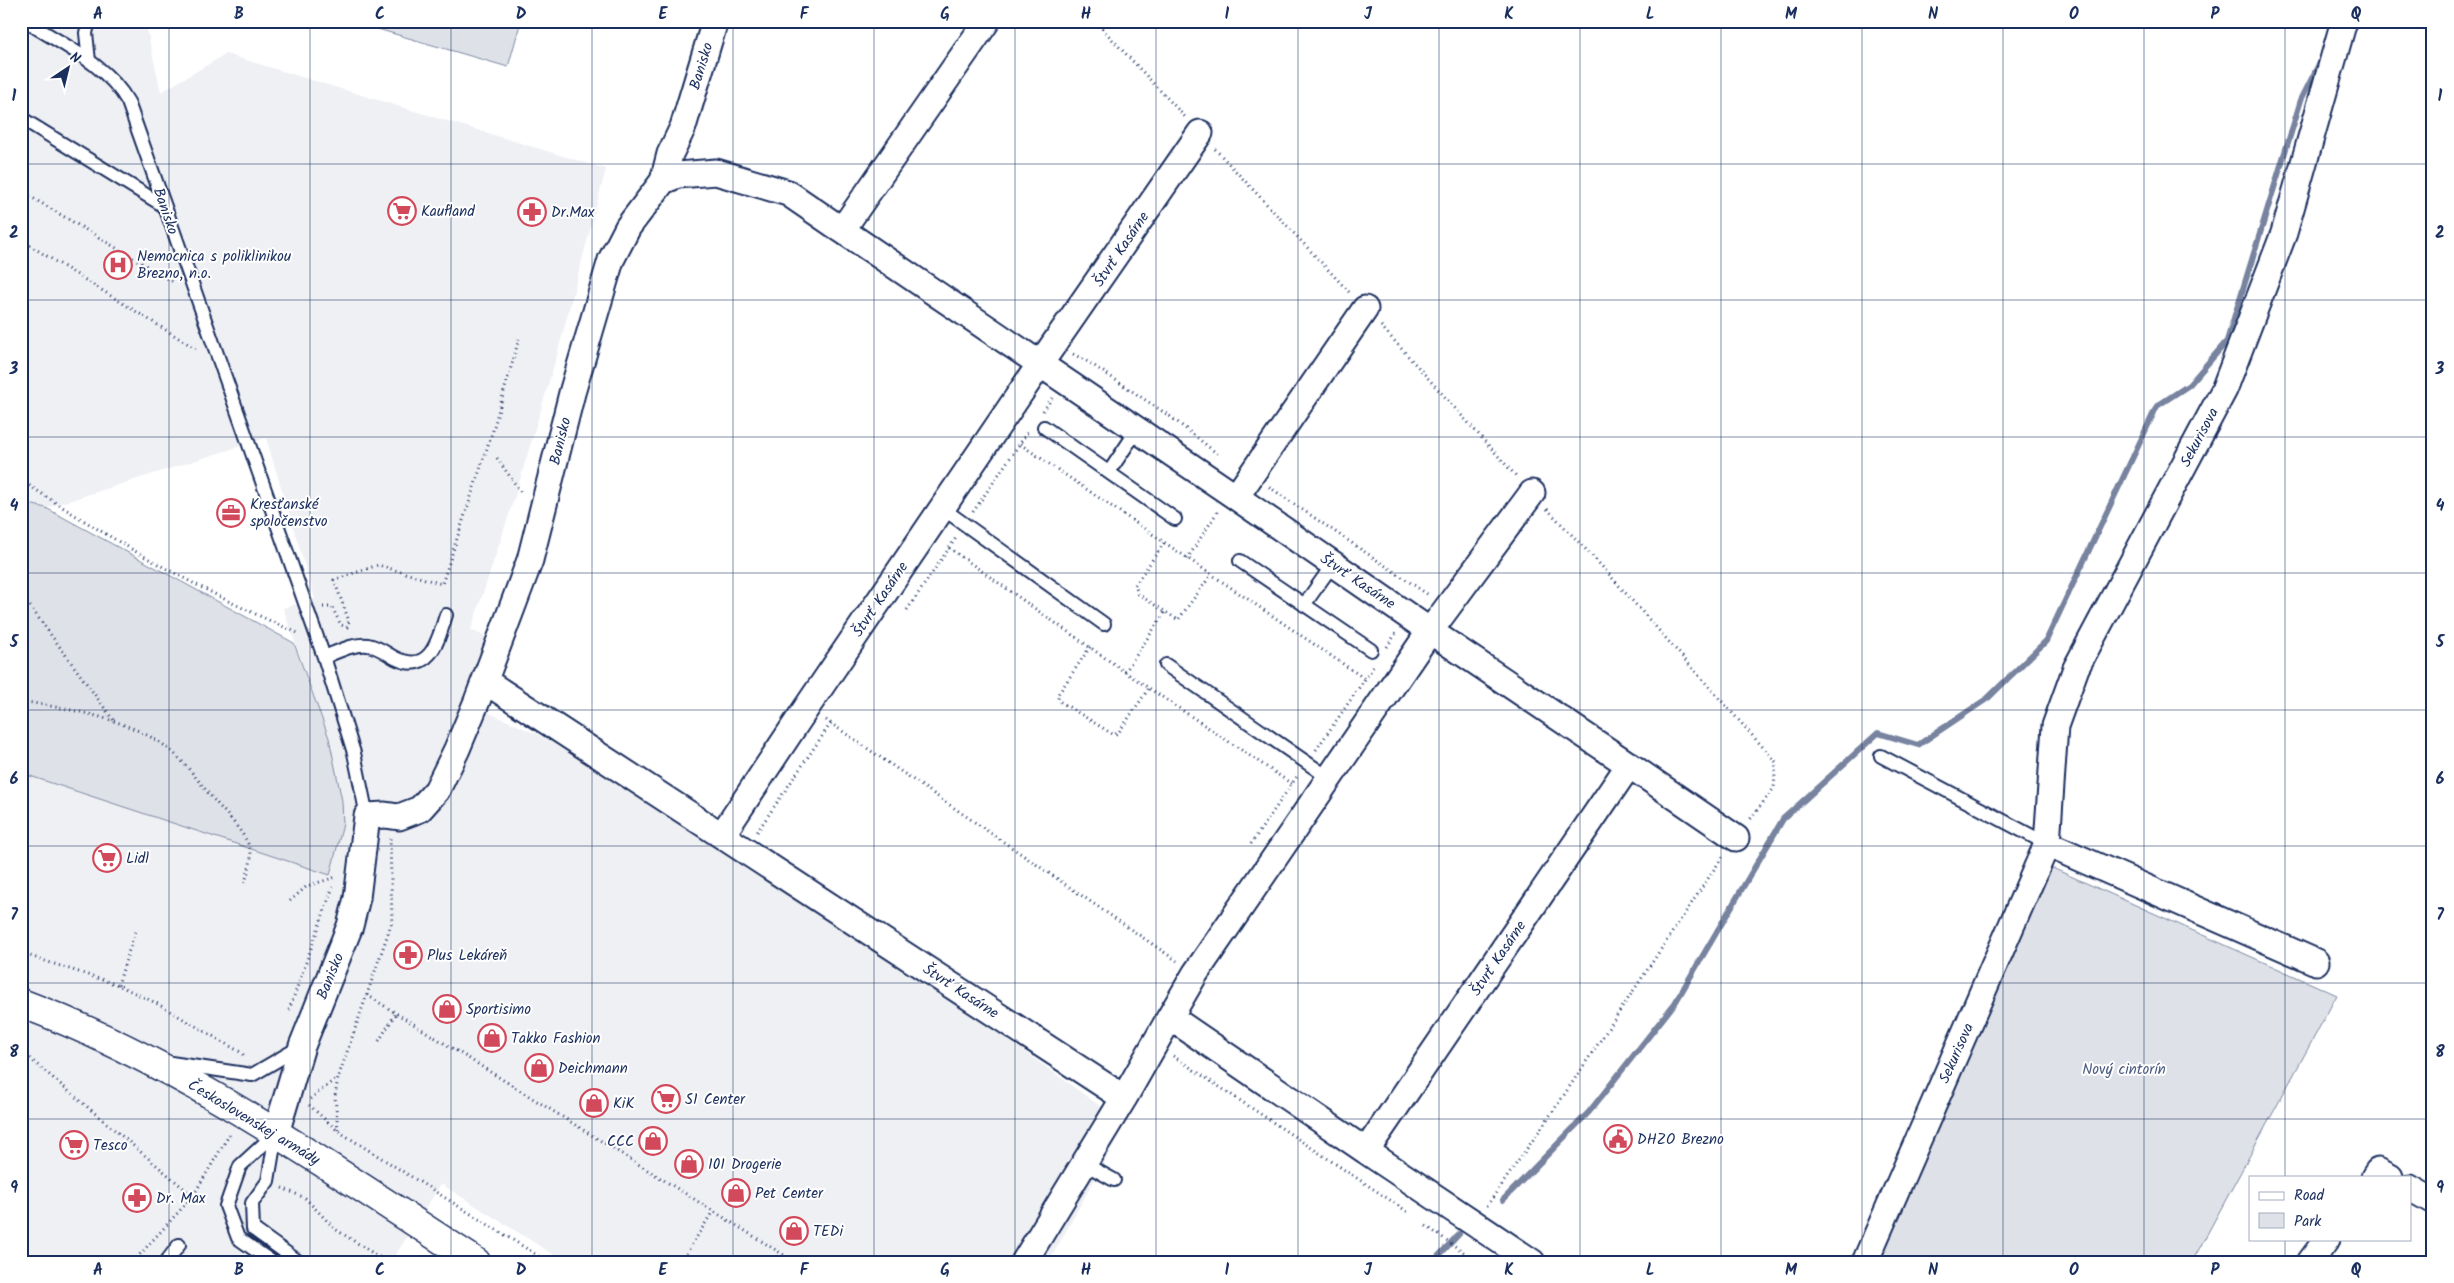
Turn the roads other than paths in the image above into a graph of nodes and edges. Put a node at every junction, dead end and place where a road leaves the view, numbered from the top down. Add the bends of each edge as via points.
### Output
1 (26, 21) edge
2 (90, 21) edge
3 (715, 21) edge
4 (2344, 21) edge
5 (985, 22) edge
6 (89, 61) junction
7 (21, 118) edge
8 (1200, 132) road end
9 (663, 181) junction
10 (164, 206) junction
11 (842, 230) junction
12 (1365, 309) road end
13 (1040, 364) junction
14 (1037, 427) road end
15 (1137, 430) junction
16 (1109, 472) junction
17 (1532, 493) road end
18 (1229, 501) junction
19 (942, 508) junction
20 (1176, 518) dead end
21 (1240, 561) dead end
22 (1333, 564) junction
23 (1304, 605) junction
24 (446, 615) dead end
25 (1104, 624) dead end
26 (1430, 631) junction
27 (1371, 650) dead end
28 (324, 656) junction
29 (1166, 665) dead end
30 (485, 681) junction
31 (1881, 756) dead end
32 (1629, 765) junction
33 (1329, 778) junction
34 (366, 824) junction
35 (722, 835) junction
36 (1736, 838) road end
37 (2047, 844) junction
38 (2316, 962) dead end
39 (21, 1003) edge
40 (1170, 1017) junction
41 (302, 1046) junction
42 (152, 1060) junction
43 (1124, 1098) junction
44 (276, 1133) junction
45 (1366, 1151) junction
46 (1083, 1163) junction
47 (2375, 1176) edge
48 (2388, 1176) edge
49 (1114, 1180) dead end
50 (2412, 1189) edge
51 (2433, 1201) edge
52 (2326, 1240) edge
53 (179, 1245) dead end
54 (166, 1262) edge
55 (272, 1262) edge
56 (299, 1262) edge
57 (476, 1262) edge
58 (1024, 1262) edge
59 (1532, 1262) edge
60 (1864, 1262) edge
61 (2310, 1262) edge

1 - 6 lane, Banisko
2 - 6 lane via 86,33
3 - 9 street, Banisko
4 - 37 street, Sekurisova via 2284,233 2224,390 2076,668 2055,726
5 - 11 street
6 - 10 lane, Banisko via 120,86
7 - 10 lane
8 - 13 street, Štvrť Kasárne
9 - 11 street, Štvrť Kasárne via 678,175 716,172 788,194
9 - 30 street, Banisko via 628,227 611,260 572,393 530,560
10 - 28 lane, Banisko
11 - 13 street, Štvrť Kasárne
12 - 18 street
13 - 15 street, Štvrť Kasárne
13 - 19 street, Štvrť Kasárne
14 - 16 lane
15 - 16 lane
15 - 18 street, Štvrť Kasárne
16 - 20 lane
17 - 26 street
18 - 22 street, Štvrť Kasárne
19 - 25 lane
19 - 35 street, Štvrť Kasárne
21 - 23 lane
22 - 23 lane
22 - 26 street, Štvrť Kasárne
23 - 27 lane
24 - 28 lane via 434,649 421,661 404,662 380,648 366,645 356,645
26 - 32 street, Štvrť Kasárne
26 - 33 street
28 - 34 lane, Banisko via 354,753
29 - 33 lane
30 - 34 street, Banisko via 436,790 420,809 399,817 385,814
30 - 35 street, Štvrť Kasárne
31 - 37 lane
32 - 36 street, Štvrť Kasárne
32 - 45 street, Štvrť Kasárne
33 - 40 street via 1195,974
34 - 41 street, Banisko via 357,898 350,926
35 - 43 street, Štvrť Kasárne
37 - 38 street
37 - 60 street, Sekurisova
39 - 42 main road, Československej armády
40 - 43 street
40 - 45 street
41 - 42 lane via 252,1075
41 - 44 street, Banisko
42 - 44 main road, Československej armády
43 - 46 street
44 - 55 lane via 240,1166 226,1206 238,1238
44 - 56 lane via 268,1181 252,1203 253,1229
44 - 57 main road, Československej armády
45 - 59 street
46 - 49 lane
46 - 58 street
47 - 48 street via 2378,1171
50 - 51 street
52 - 61 street
53 - 54 lane

